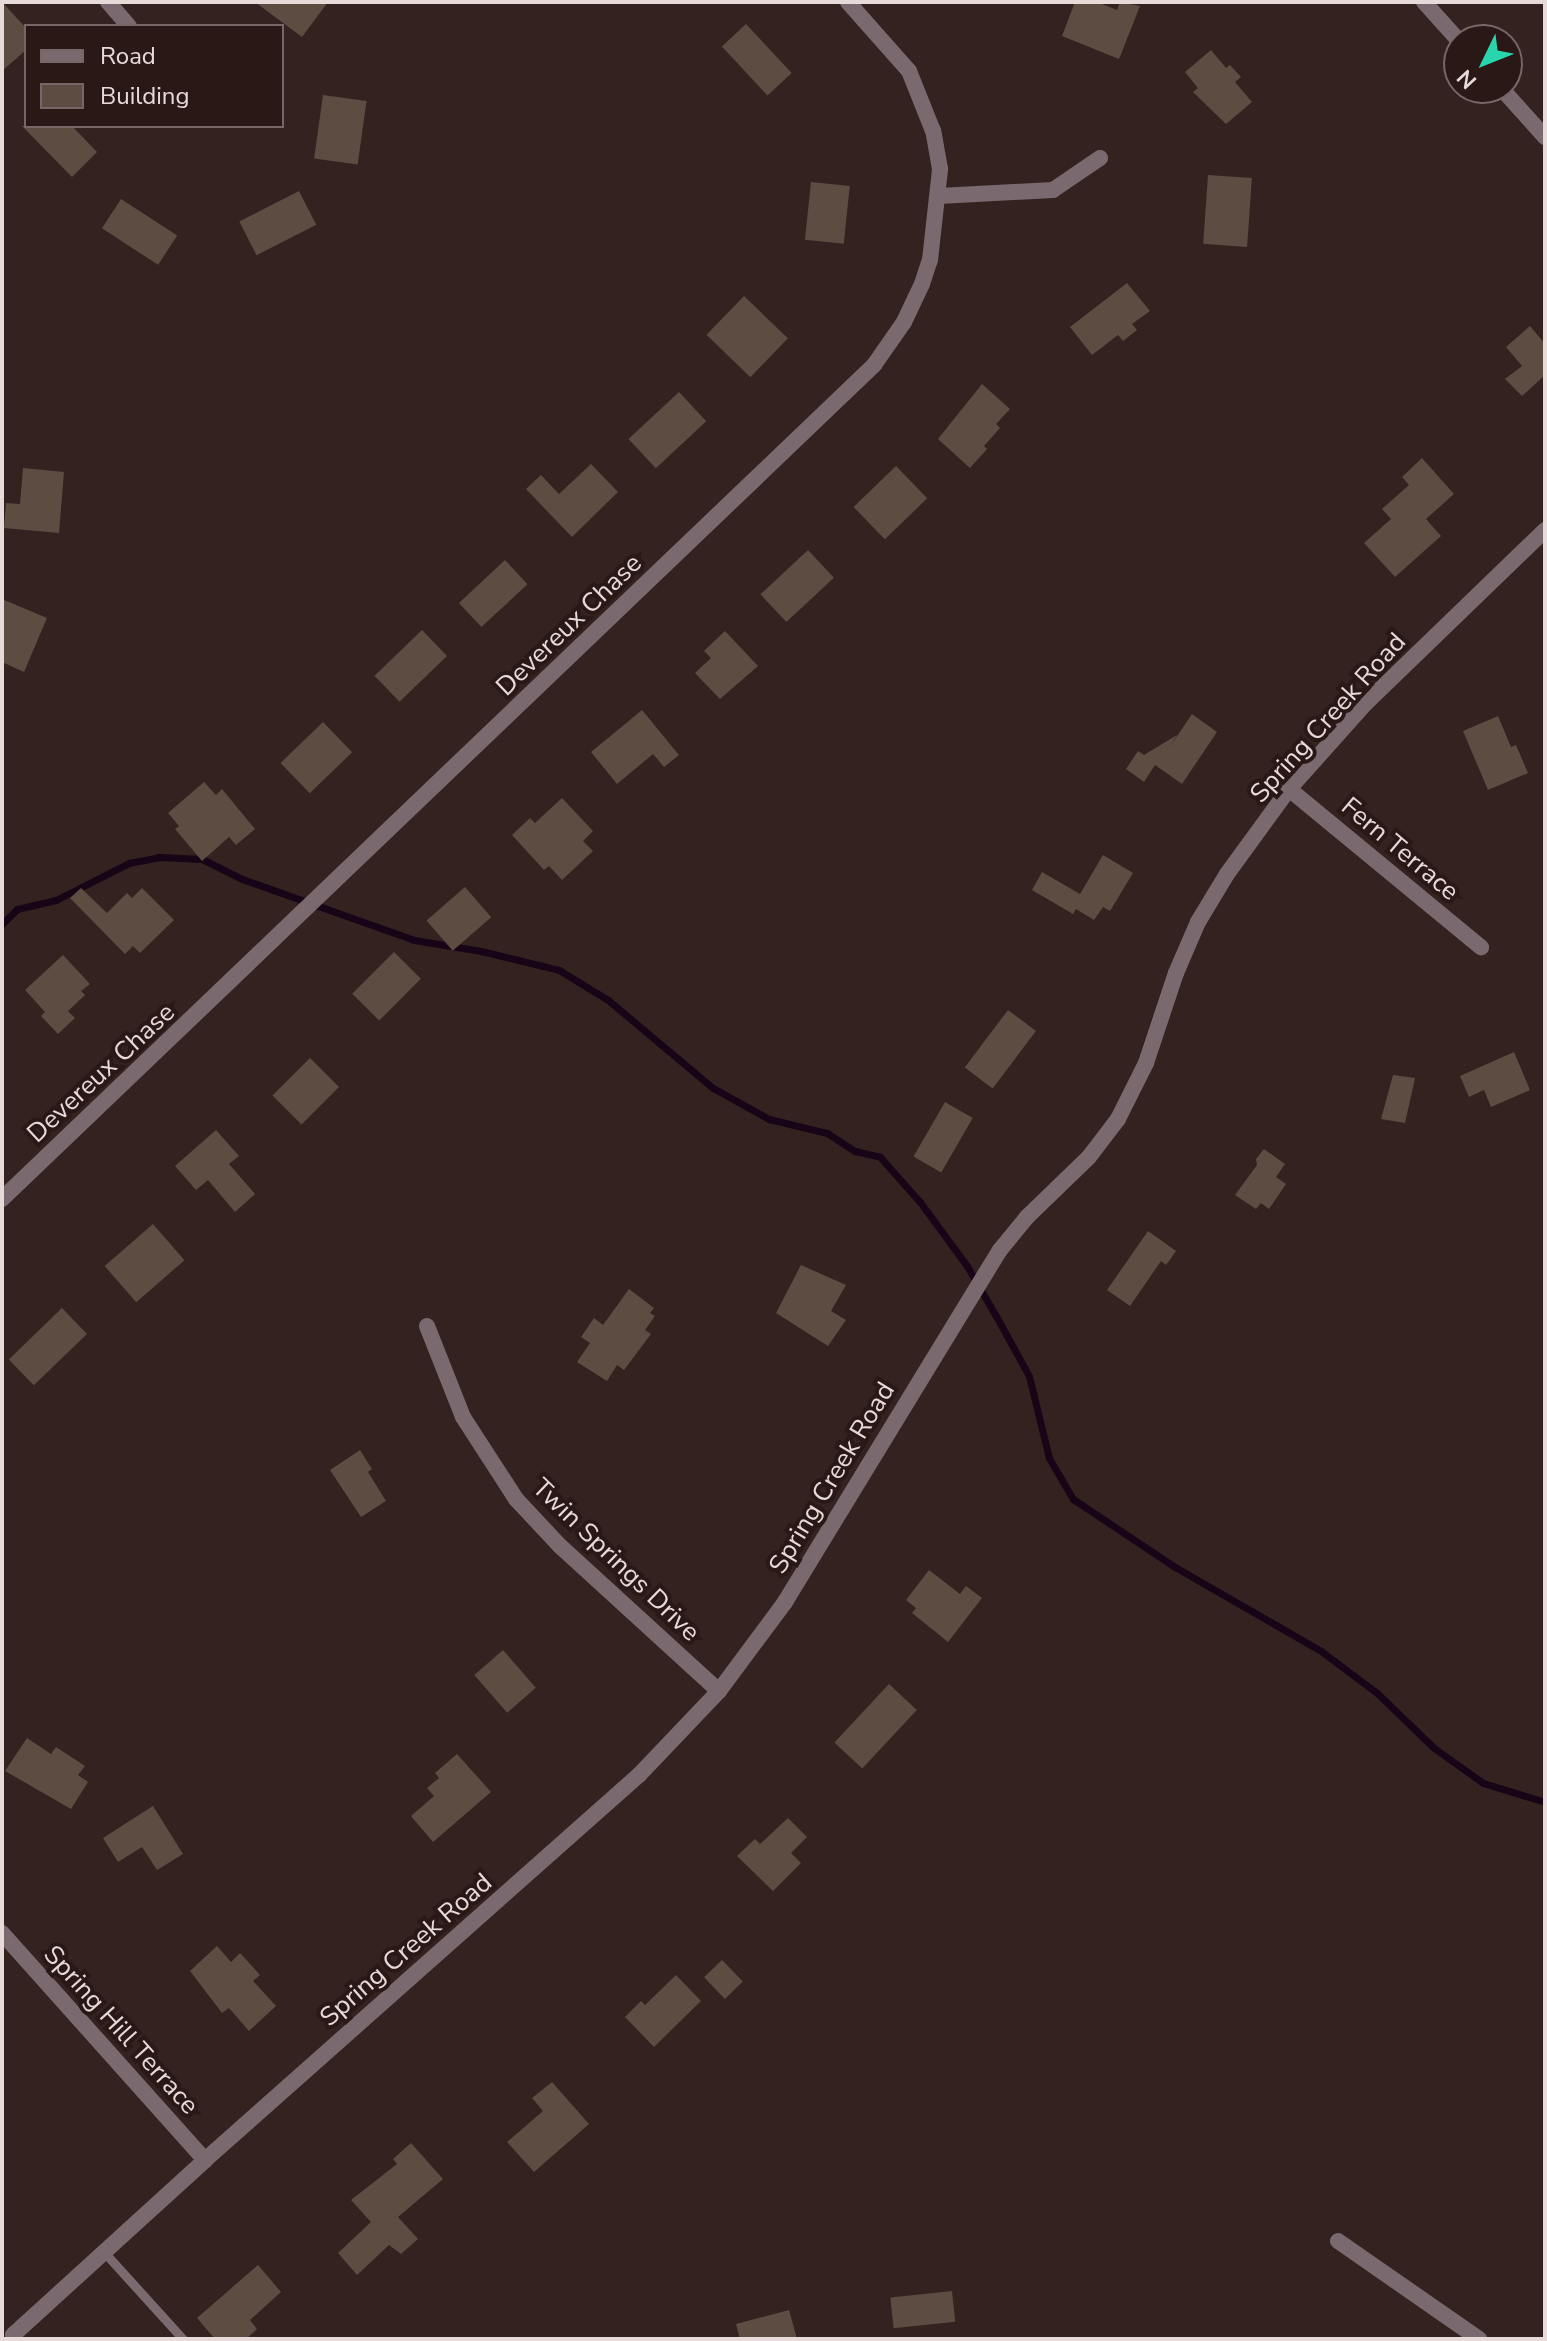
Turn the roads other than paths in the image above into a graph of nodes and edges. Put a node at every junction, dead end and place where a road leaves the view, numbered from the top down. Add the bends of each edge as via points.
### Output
1 (108, 2) edge
2 (848, 2) edge
3 (1424, 2) edge
4 (127, 24) edge
5 (1444, 24) edge
6 (1515, 104) edge
7 (1545, 137) edge
8 (1100, 158) dead end
9 (939, 196) junction
10 (1545, 530) edge
11 (1289, 789) junction
12 (1481, 947) dead end
13 (2, 1199) edge
14 (427, 1326) dead end
15 (719, 1691) junction
16 (2, 1933) edge
17 (205, 2160) junction
18 (1338, 2241) dead end
19 (104, 2252) junction
20 (13, 2335) dead end
21 (183, 2339) edge
22 (1479, 2339) edge

1 - 4 street
2 - 9 street, Devereux Chase via 909,71 933,131
3 - 5 street
6 - 7 street
8 - 9 street via 1053,190
9 - 13 street, Devereux Chase via 922,284 874,365
10 - 11 street, Spring Creek Road via 1366,703
11 - 12 street, Fern Terrace
11 - 15 street, Spring Creek Road via 1198,922 1146,1063 1118,1119 1000,1250 785,1602
14 - 15 street, Twin Springs Drive via 463,1417 516,1499
15 - 17 street, Spring Creek Road via 639,1775
16 - 17 street, Spring Hill Terrace
17 - 19 street, Spring Creek Road
18 - 22 street
19 - 20 street, Spring Creek Road
19 - 21 lane

